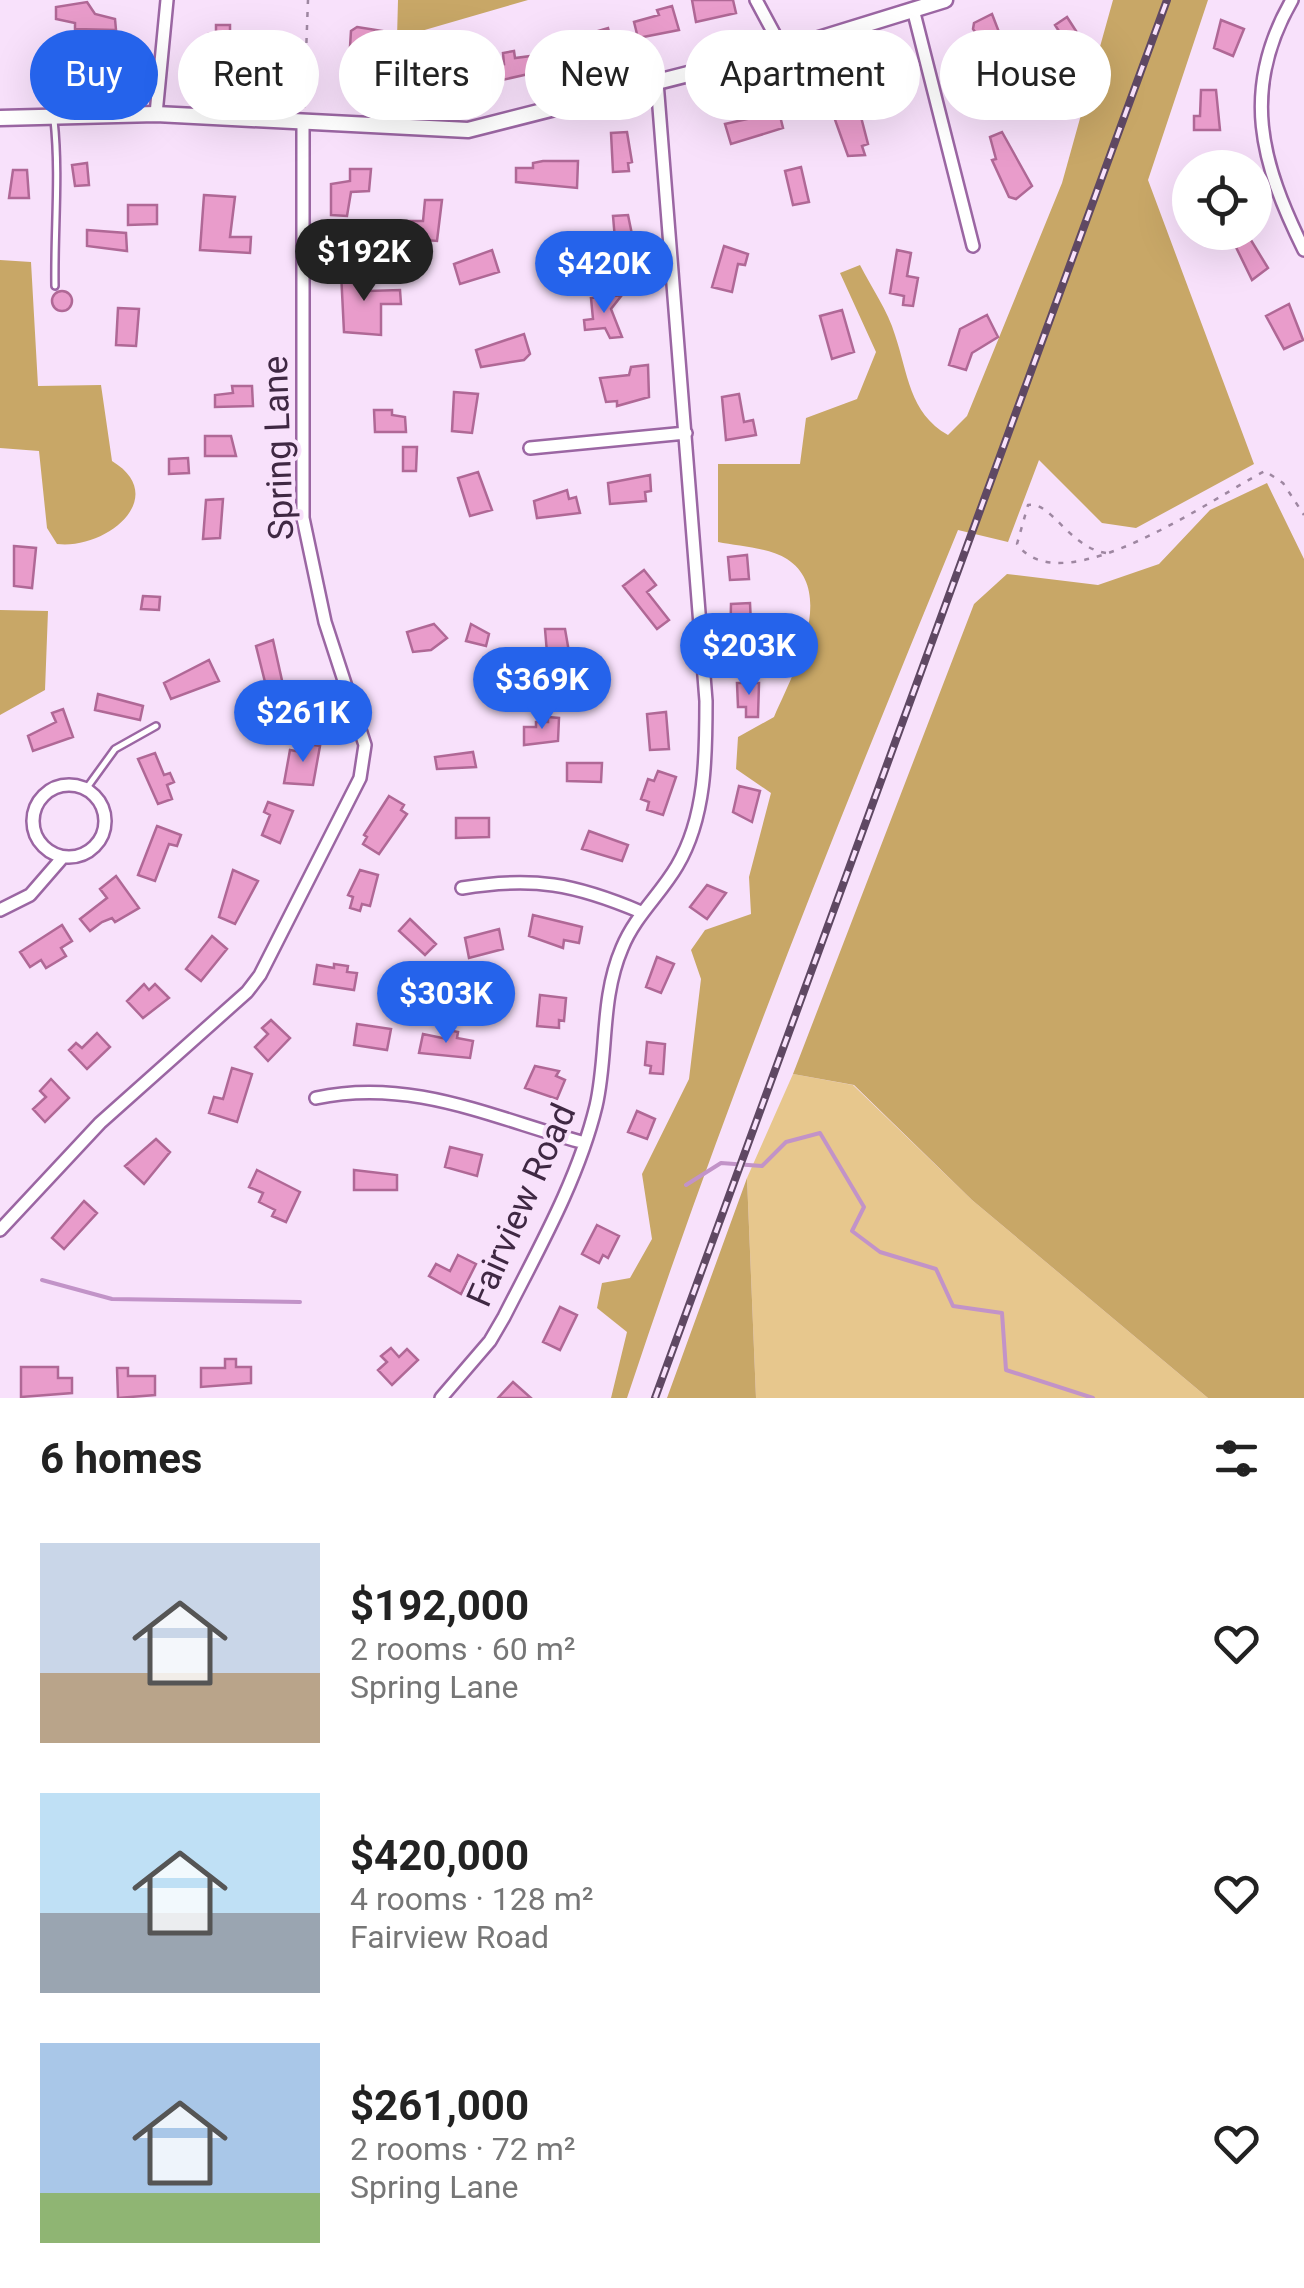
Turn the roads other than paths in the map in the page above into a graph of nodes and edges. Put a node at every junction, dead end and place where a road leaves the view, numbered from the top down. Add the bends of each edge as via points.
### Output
1 (167, 0) edge
2 (756, 0) edge
3 (946, 0) edge
4 (1292, 0) edge
5 (914, 13) junction
6 (773, 30) edge
7 (854, 30) edge
8 (158, 93) edge
9 (158, 114) edge
10 (525, 116) edge
11 (30, 117) edge
12 (0, 118) edge
13 (54, 120) edge
14 (660, 120) edge
15 (304, 122) junction
16 (973, 246) dead end
17 (1304, 250) edge
18 (55, 286) dead end
19 (686, 432) junction
20 (530, 448) dead end
21 (156, 726) dead end
22 (86, 789) junction
23 (64, 856) junction
24 (462, 888) dead end
25 (0, 910) edge
26 (641, 912) junction
27 (316, 1098) dead end
28 (585, 1143) junction
29 (0, 1230) edge
30 (441, 1398) edge

1 - 8 street
2 - 6 street
3 - 5 street
4 - 17 street via 1271,43 1260,112 1266,166
5 - 7 street
5 - 16 street
9 - 15 street
10 - 15 street via 468,130
11 - 12 street
13 - 18 lane via 60,168
14 - 19 street, Fairview Road
15 - 29 street, Spring Lane via 303,518 325,622 365,745 360,778 247,992 100,1123
19 - 20 street
19 - 26 street, Fairview Road via 706,758 685,851
21 - 22 lane via 114,749
22 - 23 street via 102,808 103,832 88,852
22 - 23 street via 53,788 33,815 43,846
23 - 25 street via 30,895
24 - 26 street via 544,880
26 - 28 street, Fairview Road via 610,983
27 - 28 street via 399,1091
28 - 30 street, Fairview Road via 504,1317

